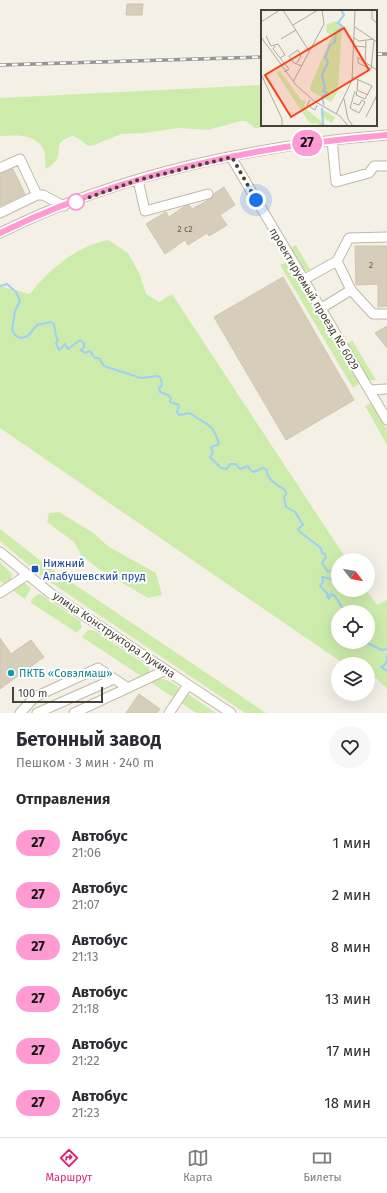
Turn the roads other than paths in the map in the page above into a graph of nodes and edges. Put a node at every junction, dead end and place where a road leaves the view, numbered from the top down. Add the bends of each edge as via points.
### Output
1 (387, 135) edge
2 (332, 140) junction
3 (232, 157) junction
4 (387, 166) edge
5 (0, 168) edge
6 (138, 180) junction
7 (208, 194) dead end
8 (37, 196) junction
9 (64, 206) junction
10 (0, 213) edge
11 (0, 233) edge
12 (387, 237) edge
13 (337, 261) junction
14 (303, 280) junction
15 (351, 290) junction
16 (320, 309) junction
17 (387, 314) edge
18 (387, 389) edge
19 (369, 390) junction
20 (387, 420) edge
21 (0, 552) edge
22 (27, 575) junction
23 (0, 592) edge
24 (166, 670) junction
25 (114, 679) junction
26 (188, 685) junction
27 (128, 688) junction
28 (226, 712) edge
29 (20, 713) edge
30 (37, 713) edge
31 (74, 713) edge
32 (169, 713) edge

1 - 2 street
2 - 3 street
2 - 4 street via 336,182 369,173 374,166
3 - 6 street
3 - 14 street, проектируемый проезд № 6029
5 - 8 street via 20,159
6 - 7 street via 145,211
6 - 9 street
8 - 9 street via 43,195
8 - 10 street
9 - 11 street
12 - 13 street via 348,238
13 - 14 street
13 - 15 street
14 - 16 street, проектируемый проезд № 6029
15 - 16 street
15 - 17 street via 373,314
16 - 19 street, проектируемый проезд № 6029
18 - 19 street
19 - 20 street, проектируемый проезд № 6029
21 - 22 street, улица Конструктора Лукина
22 - 23 street
22 - 24 street, улица Конструктора Лукина
24 - 26 street, улица Конструктора Лукина
24 - 27 street
25 - 27 street
25 - 29 street via 98,668 35,697
25 - 30 street
26 - 28 street, улица Конструктора Лукина
26 - 32 street
27 - 31 street

